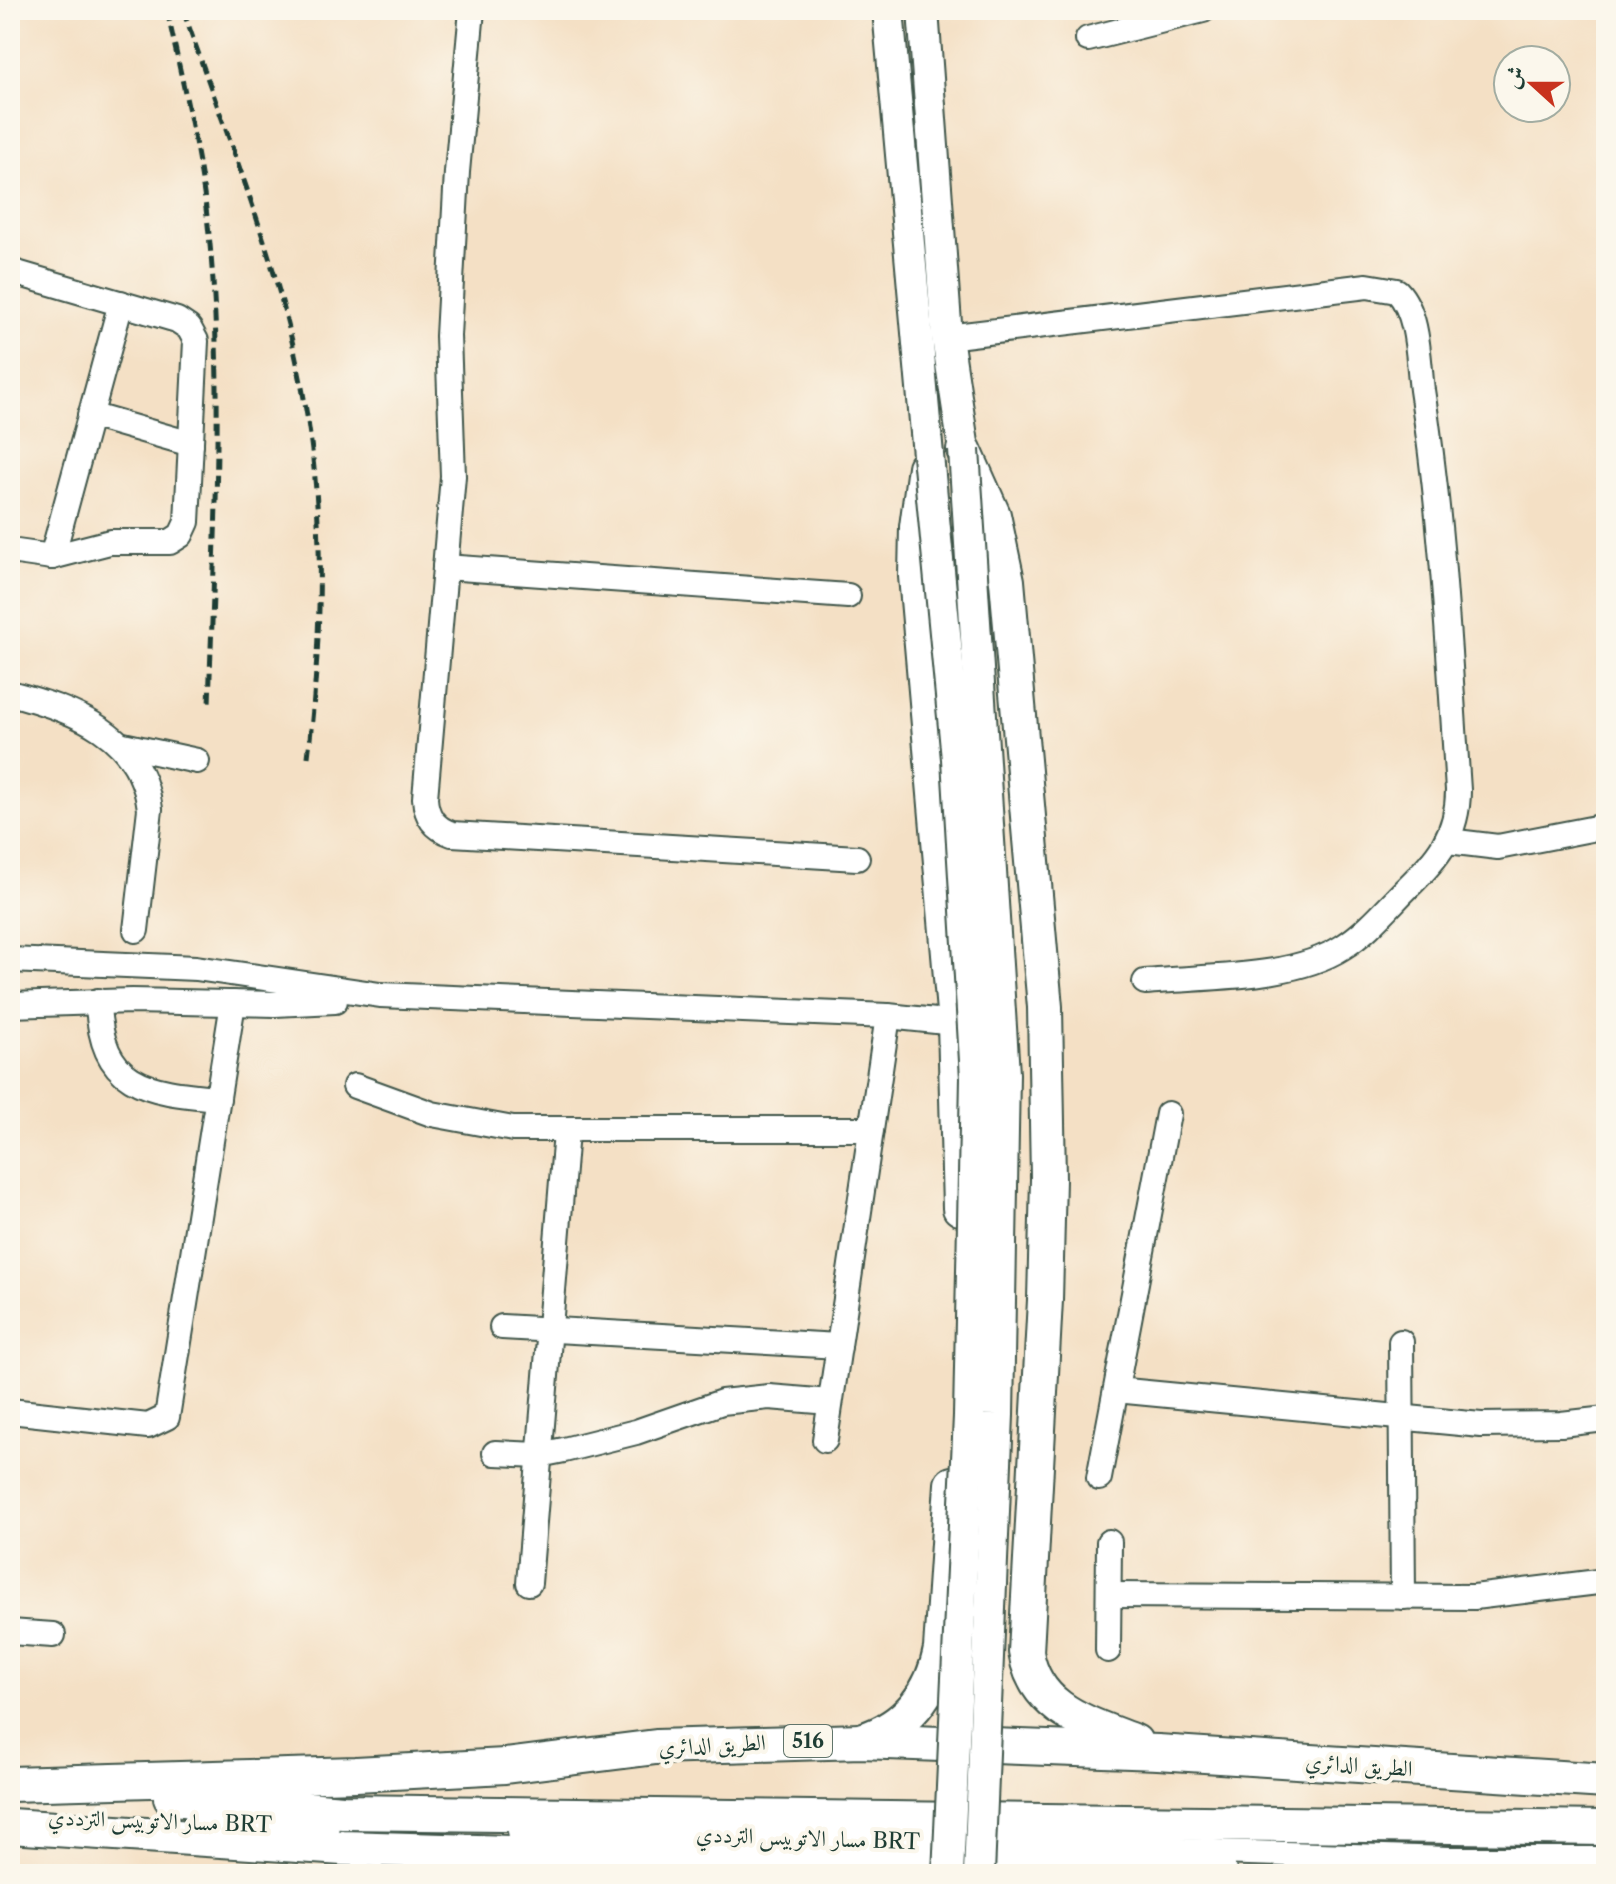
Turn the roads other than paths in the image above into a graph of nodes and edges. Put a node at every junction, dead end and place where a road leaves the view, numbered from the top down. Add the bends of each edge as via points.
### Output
1 (472, 10) edge
2 (888, 10) edge
3 (923, 10) edge
4 (1203, 10) edge
5 (1158, 16) edge
6 (1088, 39) dead end
7 (10, 271) edge
8 (121, 303) junction
9 (947, 337) junction
10 (90, 415) junction
11 (191, 444) junction
12 (964, 450) junction
13 (928, 455) junction
14 (10, 551) edge
15 (52, 557) junction
16 (445, 567) junction
17 (848, 596) dead end
18 (10, 693) edge
19 (123, 745) junction
20 (197, 761) dead end
21 (1606, 826) edge
22 (1448, 841) junction
23 (857, 858) dead end
24 (136, 930) dead end
25 (10, 960) edge
26 (1145, 982) dead end
27 (380, 995) junction
28 (98, 1001) junction
29 (233, 1003) junction
30 (10, 1005) edge
31 (888, 1016) junction
32 (955, 1023) junction
33 (355, 1086) dead end
34 (218, 1098) junction
35 (1168, 1114) dead end
36 (871, 1129) junction
37 (566, 1132) junction
38 (502, 1327) dead end
39 (550, 1330) junction
40 (1401, 1342) dead end
41 (839, 1346) junction
42 (1116, 1390) junction
43 (830, 1402) junction
44 (10, 1411) edge
45 (1402, 1417) junction
46 (1606, 1419) edge
47 (825, 1440) dead end
48 (495, 1453) dead end
49 (539, 1455) junction
50 (1099, 1478) dead end
51 (1109, 1542) dead end
52 (1606, 1581) edge
53 (529, 1583) dead end
54 (1109, 1595) junction
55 (1027, 1597) junction
56 (1403, 1597) junction
57 (944, 1601) junction
58 (10, 1632) edge
59 (53, 1635) dead end
60 (1108, 1650) dead end
61 (861, 1741) junction
62 (1158, 1752) junction
63 (1606, 1781) edge
64 (10, 1785) edge
65 (10, 1817) edge
66 (10, 1826) edge
67 (1606, 1828) edge
68 (1606, 1859) edge
69 (948, 1874) edge
70 (979, 1874) edge
71 (1220, 1874) edge

1 - 16 lane via 448,336 453,476
2 - 13 main road
3 - 9 main road
4 - 5 lane
5 - 6 lane
7 - 8 lane
8 - 10 lane
8 - 11 lane via 177,320 193,334
9 - 12 main road
9 - 22 lane via 1367,286 1388,287 1404,298 1425,407 1446,589 1458,790
10 - 11 lane
10 - 15 lane
11 - 15 lane via 187,522 176,539 110,542
12 - 55 highway via 993,515 1007,581 1045,1007 1048,1179
12 - 70 main road, bridge via 1004,1074 998,1415
13 - 32 highway via 916,576
13 - 69 main road, bridge via 957,759 976,1078 969,1416
14 - 15 lane
16 - 17 lane
16 - 23 lane via 425,798 429,817 442,831
18 - 19 lane via 81,717
19 - 20 lane
19 - 24 lane via 143,774 150,809
21 - 22 lane via 1498,847
22 - 26 lane via 1361,933 1329,955 1293,967
25 - 27 lane via 196,968
27 - 29 lane via 307,1003
27 - 31 lane
28 - 29 lane
28 - 30 lane
28 - 34 lane via 104,1046 132,1081 159,1093
29 - 34 lane
31 - 32 lane
31 - 36 lane
32 - 57 highway via 960,1193 956,1417
33 - 37 lane via 459,1121
34 - 44 lane via 167,1417 148,1426
35 - 42 lane
36 - 37 lane
36 - 41 lane
37 - 39 lane
38 - 39 lane
39 - 41 lane
39 - 49 lane
40 - 45 lane
41 - 43 lane
42 - 45 lane
42 - 50 lane
43 - 47 lane
43 - 49 lane via 769,1397 722,1402 636,1432
45 - 46 lane via 1507,1425
45 - 56 lane
48 - 49 lane
49 - 53 lane
51 - 54 lane
52 - 56 lane via 1510,1594
54 - 56 lane
54 - 60 lane
55 - 57 highway via 1012,1612 981,1620 960,1615
55 - 62 highway via 1028,1663 1044,1695 1072,1717
57 - 61 highway via 938,1661 923,1697 903,1720
58 - 59 lane
61 - 62 highway, الطريق الدائري / 516
61 - 64 highway, الطريق الدائري / 516 via 656,1747 505,1766 356,1774
62 - 63 highway, الطريق الدائري / 516
64 - 67 highway, الطريق الدائري / 516 via 343,1812
65 - 68 lane, مسار الاتوبيس الترددي BRT
66 - 71 highway via 343,1848

